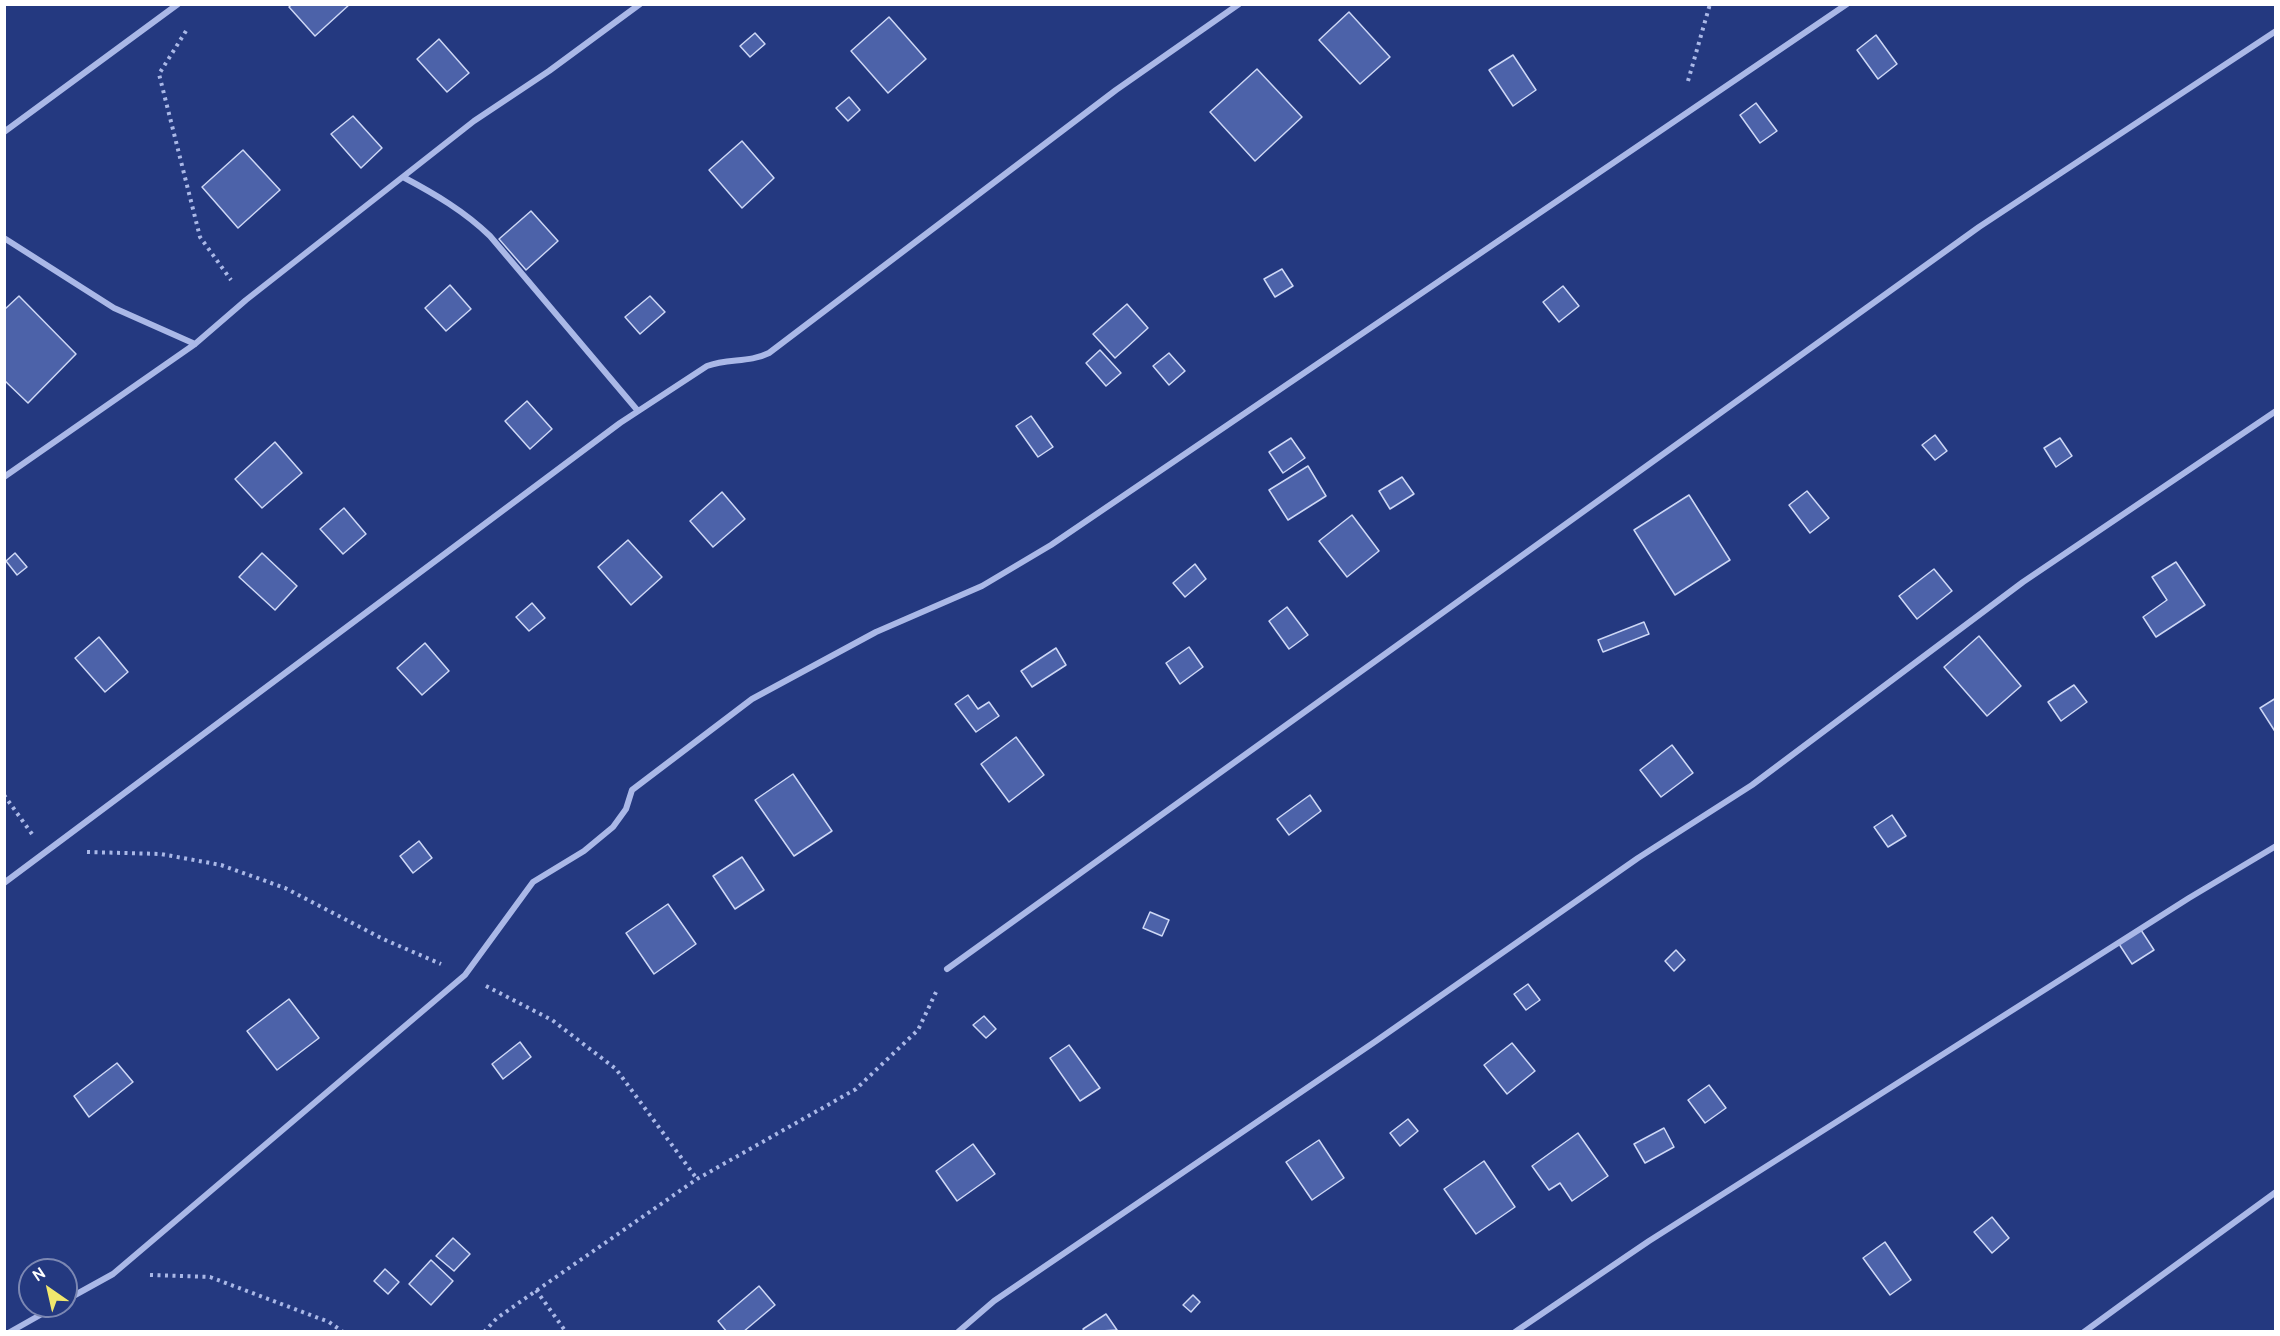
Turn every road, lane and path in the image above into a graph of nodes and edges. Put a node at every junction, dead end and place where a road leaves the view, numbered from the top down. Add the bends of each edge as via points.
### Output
1 (178, 4) edge
2 (640, 4) edge
3 (1239, 4) edge
4 (1710, 4) edge
5 (1847, 4) edge
6 (190, 24) dead end
7 (2276, 31) edge
8 (1676, 122) junction
9 (4, 132) edge
10 (403, 177) junction
11 (4, 238) edge
12 (246, 300) junction
13 (195, 344) junction
14 (638, 411) junction
15 (2276, 411) edge
16 (4, 477) edge
17 (4, 795) edge
18 (2276, 846) edge
19 (46, 852) junction
20 (4, 883) edge
21 (947, 969) joint
22 (465, 975) junction
23 (697, 1179) junction
24 (2276, 1192) edge
25 (113, 1274) junction
26 (536, 1290) junction
27 (78, 1293) edge
28 (35, 1318) edge
29 (10, 1332) edge
30 (343, 1332) edge
31 (484, 1332) edge
32 (566, 1332) edge
33 (958, 1332) edge
34 (1515, 1332) edge
35 (2084, 1332) edge

1 - 9 street
2 - 10 street via 474,121
3 - 14 street via 1116,90 770,353 750,361 707,366
4 - 8 path
5 - 8 street
6 - 12 path via 159,74 200,237
7 - 21 street via 1979,227
8 - 22 street via 1051,545 982,586 876,632 752,699 632,790 626,809 613,828 533,882
10 - 12 street
10 - 14 street via 444,200 490,236
11 - 13 street via 114,308
12 - 13 street
13 - 16 street
14 - 19 street
15 - 33 street via 2023,582 1752,785 1638,858 994,1301
17 - 19 path
18 - 34 street via 2189,897 1649,1241
19 - 20 street
19 - 22 path via 161,854 221,865 285,888 382,939
21 - 23 path via 918,1030 856,1089
22 - 23 path via 552,1020 616,1069
22 - 25 street
23 - 26 path
24 - 35 street
25 - 27 street
25 - 30 path via 210,1277 329,1322
26 - 31 path
26 - 32 path
28 - 29 street

